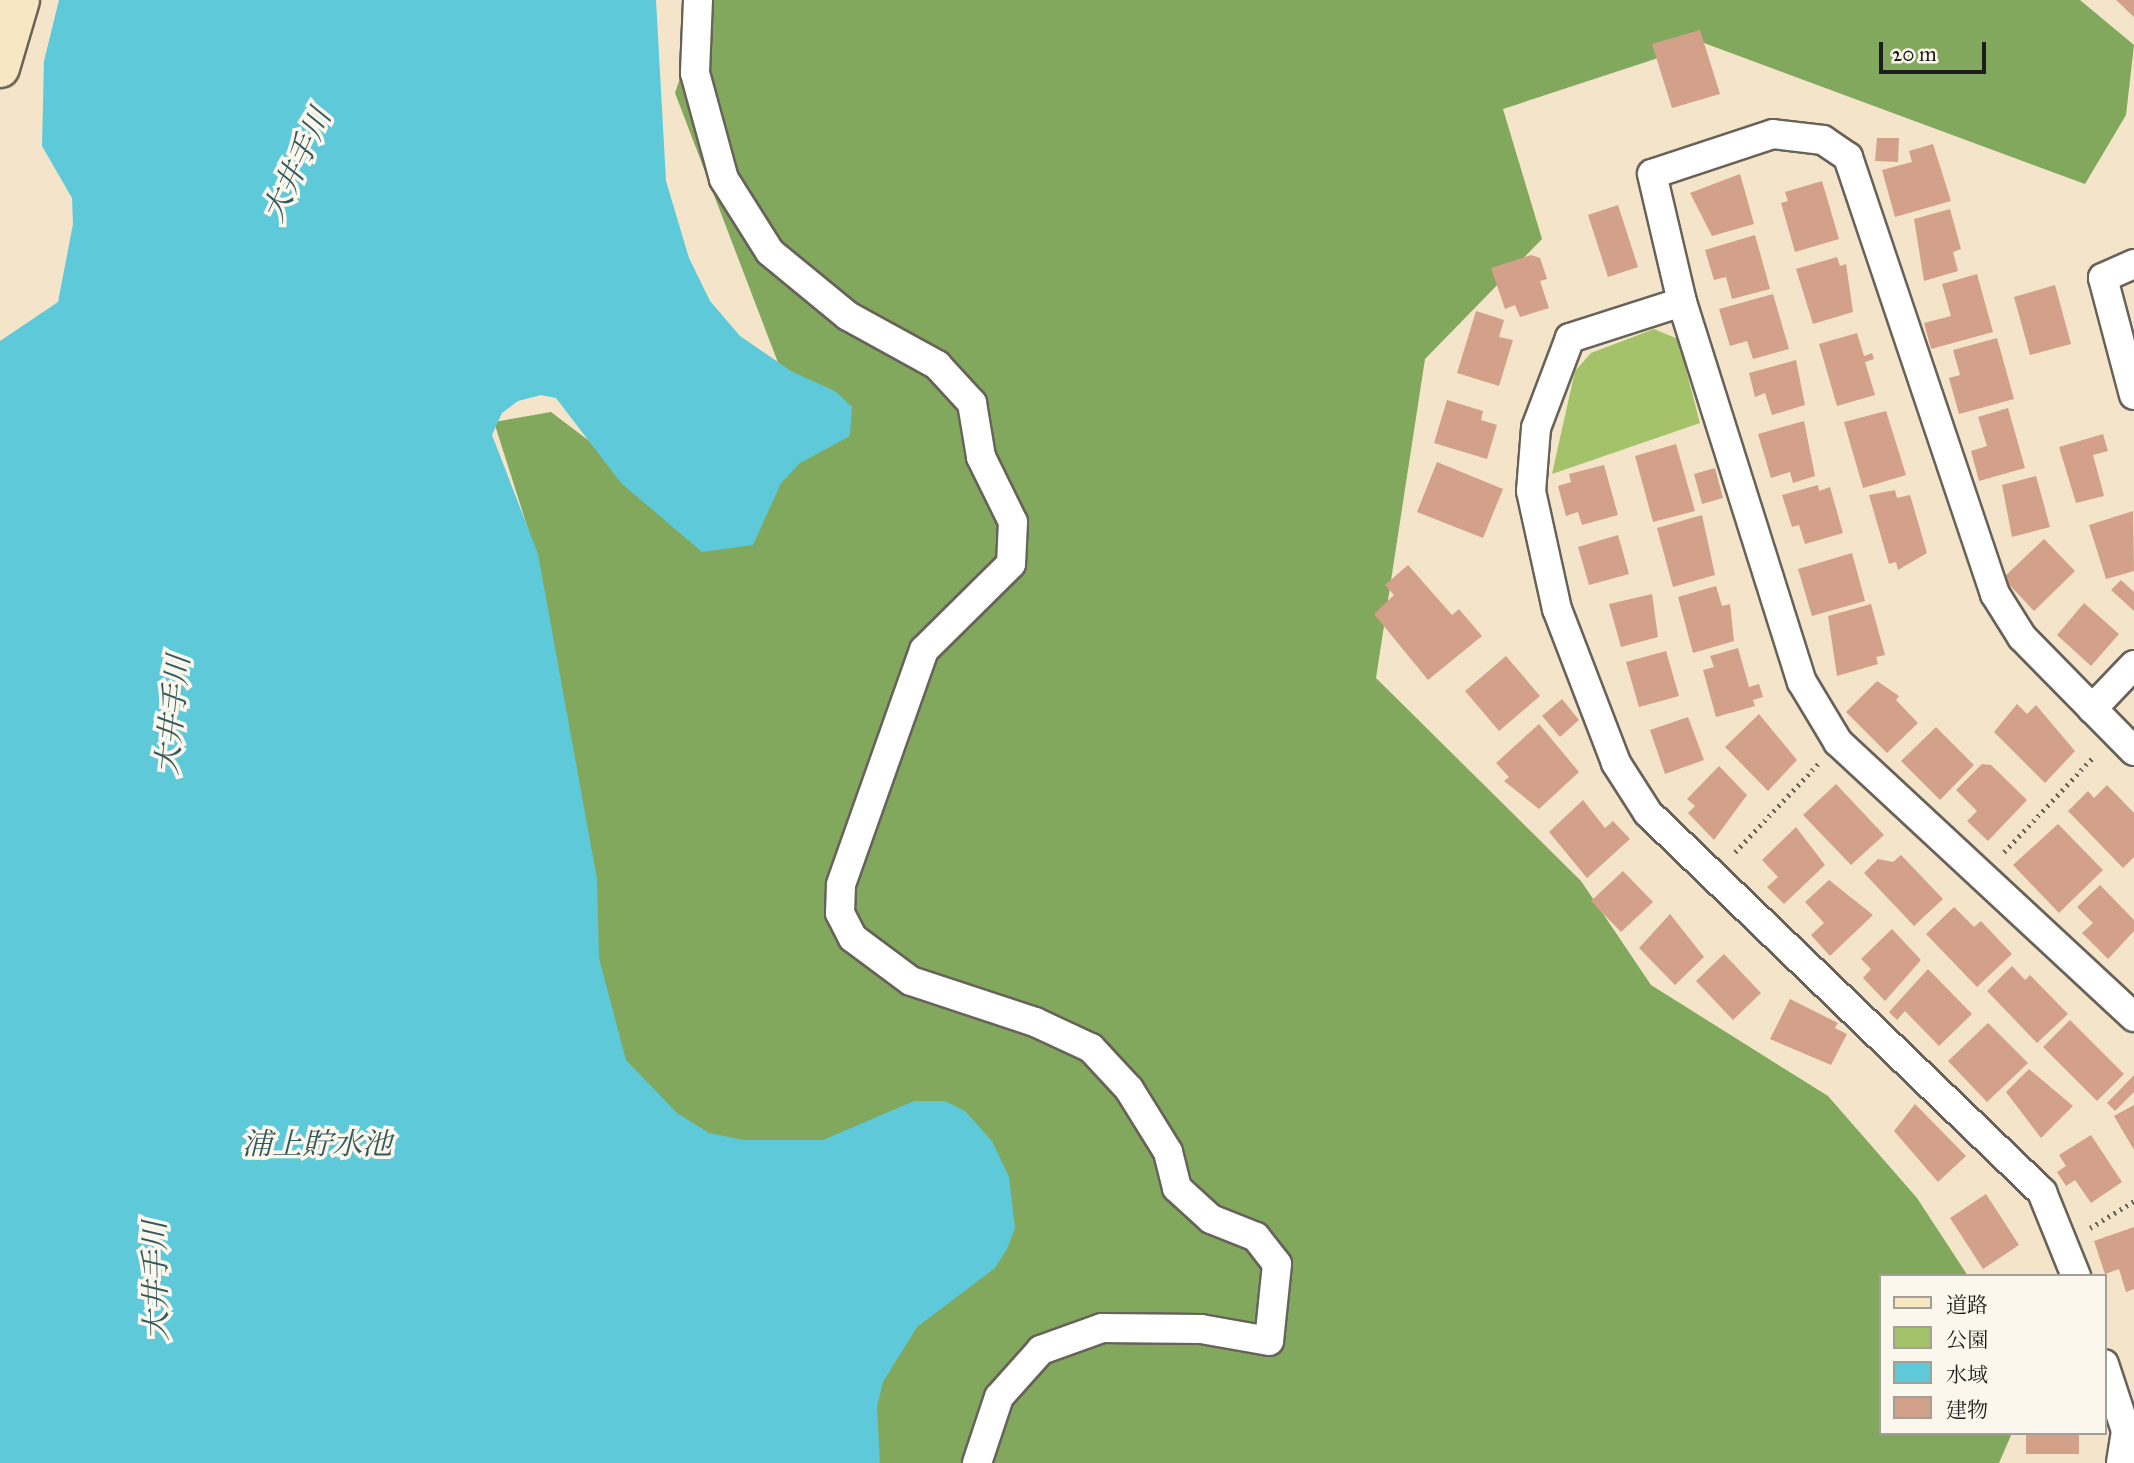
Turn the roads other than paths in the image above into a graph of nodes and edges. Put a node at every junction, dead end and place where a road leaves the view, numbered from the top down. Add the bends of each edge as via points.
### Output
1 (698, 0) edge
2 (18, 2) edge
3 (0, 68) edge
4 (2134, 264) edge
5 (1682, 302) junction
6 (2134, 395) edge
7 (2134, 666) edge
8 (2092, 709) junction
9 (2125, 742) edge
10 (2134, 1017) edge
11 (2075, 1274) edge
12 (2106, 1370) edge
13 (977, 1463) edge
14 (2121, 1463) edge

1 - 13 street via 695,73 724,179 770,252 848,316 937,365 972,403 981,457 1013,522 1011,564 924,650 841,885 840,913 853,939 911,981 1035,1022 1091,1048 1129,1089 1168,1152 1177,1188 1211,1219 1256,1237 1277,1264 1269,1341 1201,1329 1102,1328 1041,1350 999,1397
2 - 3 main road
4 - 6 street via 2103,278
5 - 8 street via 1651,174 1773,134 1823,140 1847,157 1995,594 2022,637
5 - 10 street via 1802,682 1838,742
5 - 11 street via 1570,338 1536,428 1531,491 1557,609 1616,762 1648,813 2042,1192
7 - 8 street
8 - 9 street
12 - 14 street via 2126,1431

